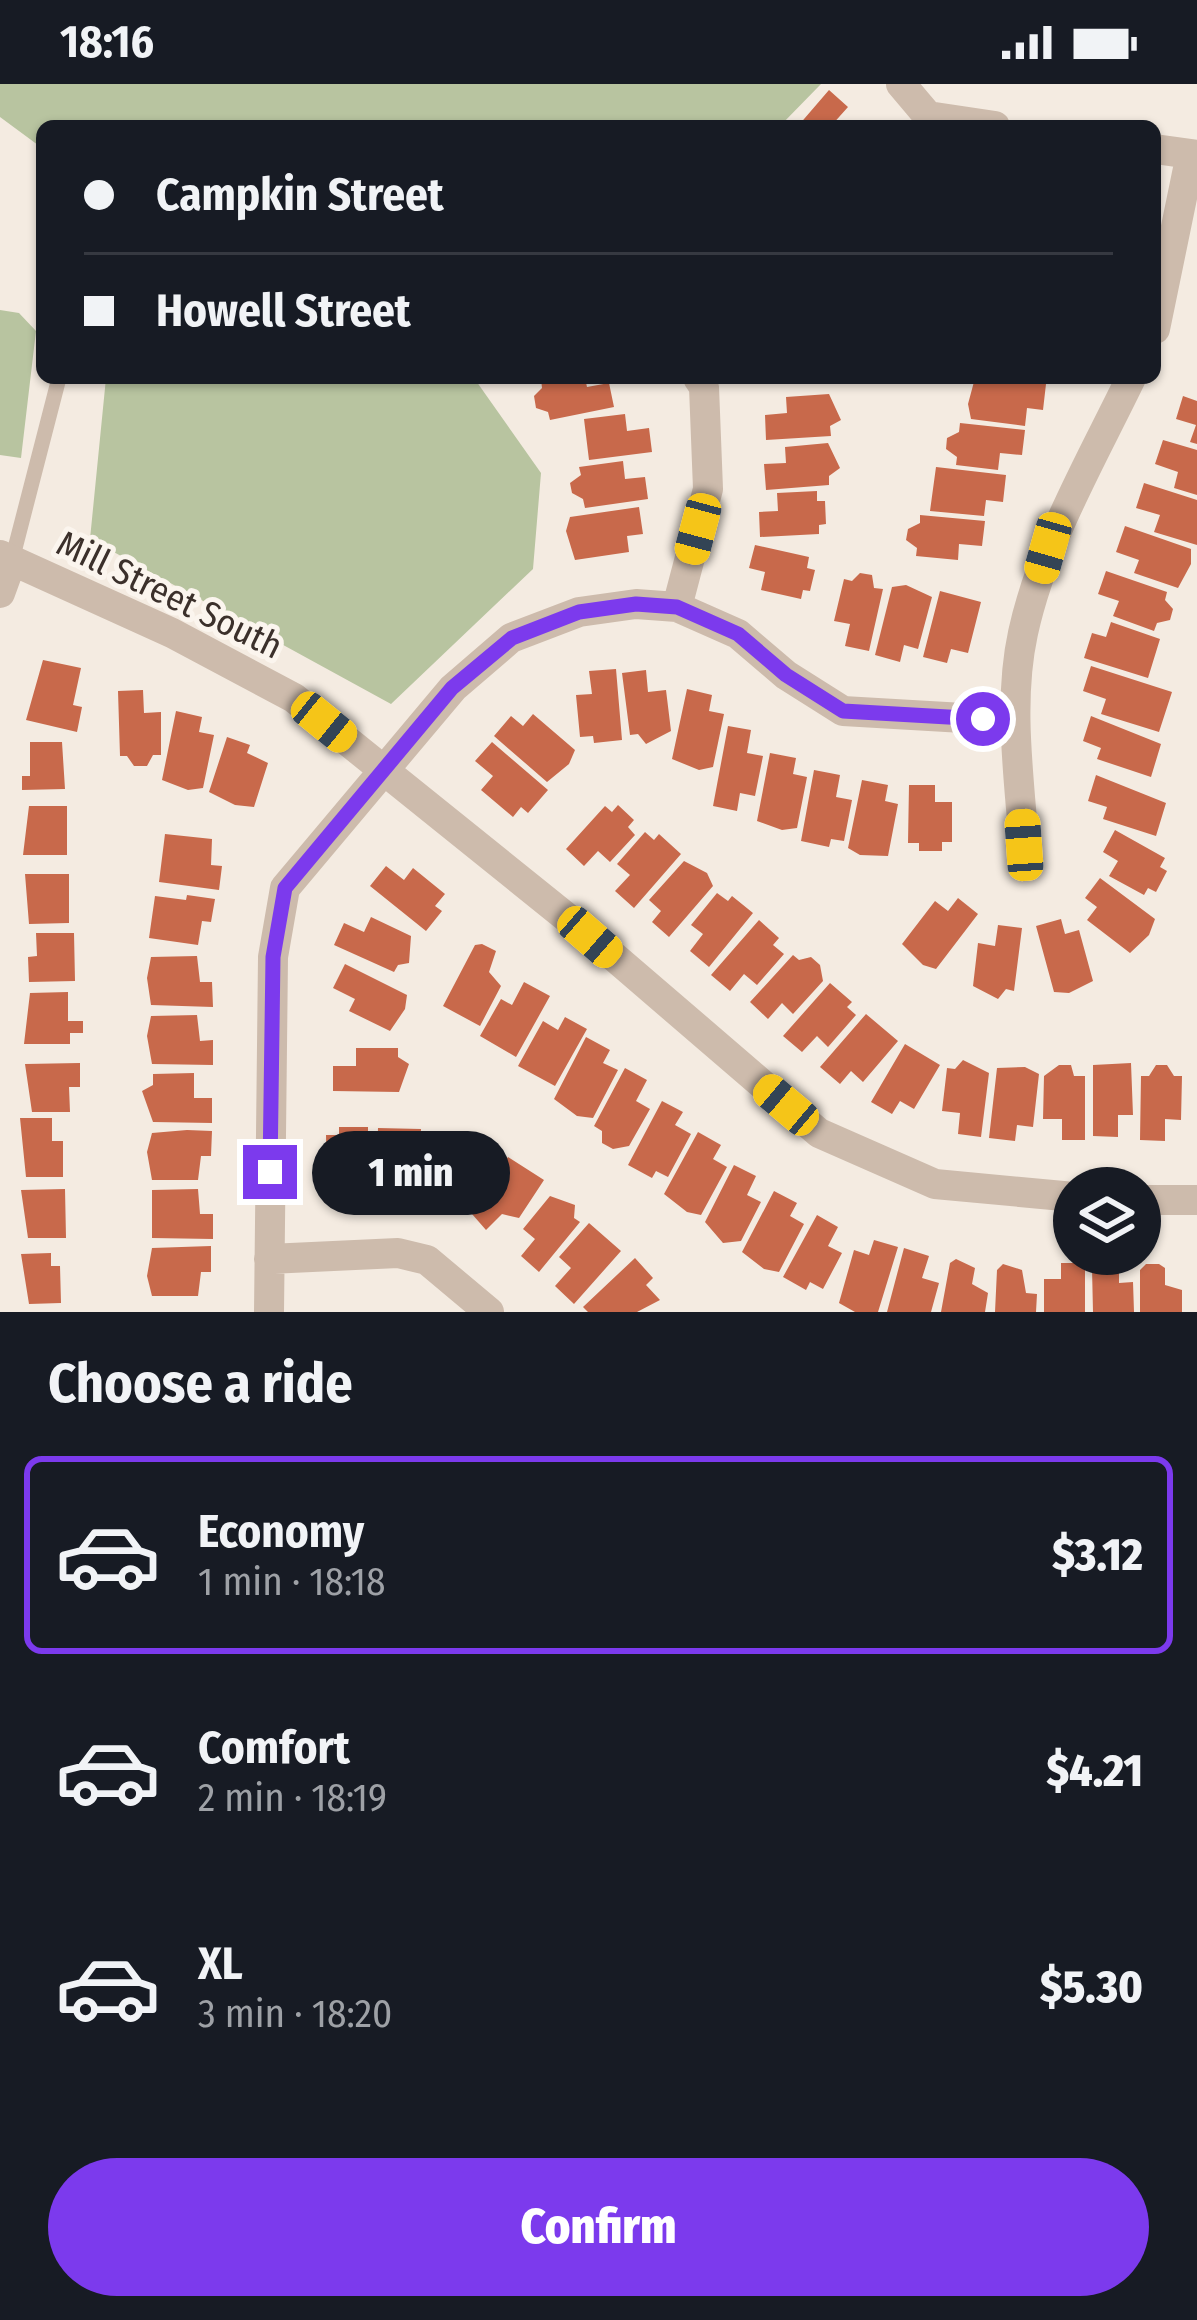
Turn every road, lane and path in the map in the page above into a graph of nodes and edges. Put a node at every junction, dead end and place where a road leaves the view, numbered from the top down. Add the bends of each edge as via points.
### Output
1 (901, 84) edge
2 (955, 120) edge
3 (1161, 150) edge
4 (1194, 154) edge
5 (1161, 302) edge
6 (57, 384) edge
7 (702, 384) edge
8 (1128, 384) edge
9 (6, 558) edge
10 (0, 592) edge
11 (677, 607) junction
12 (1015, 721) junction
13 (382, 769) junction
14 (1024, 845) dead end
15 (1053, 1195) edge
16 (1161, 1200) edge
17 (1197, 1200) edge
18 (269, 1258) junction
19 (269, 1312) edge
20 (489, 1312) edge

1 - 2 street via 928,116
3 - 4 street
4 - 5 street
6 - 9 lane
7 - 11 street via 708,489
8 - 12 street via 1048,548 1022,636
9 - 10 street
9 - 13 street, Mill Street South via 293,698
11 - 12 street via 738,634 843,711
11 - 13 street via 579,612 512,638 452,688
12 - 14 street
13 - 15 street, Mill Street South via 819,1133 935,1184
13 - 18 street via 285,888 273,957
16 - 17 street
18 - 19 street
18 - 20 street via 398,1252 427,1261

